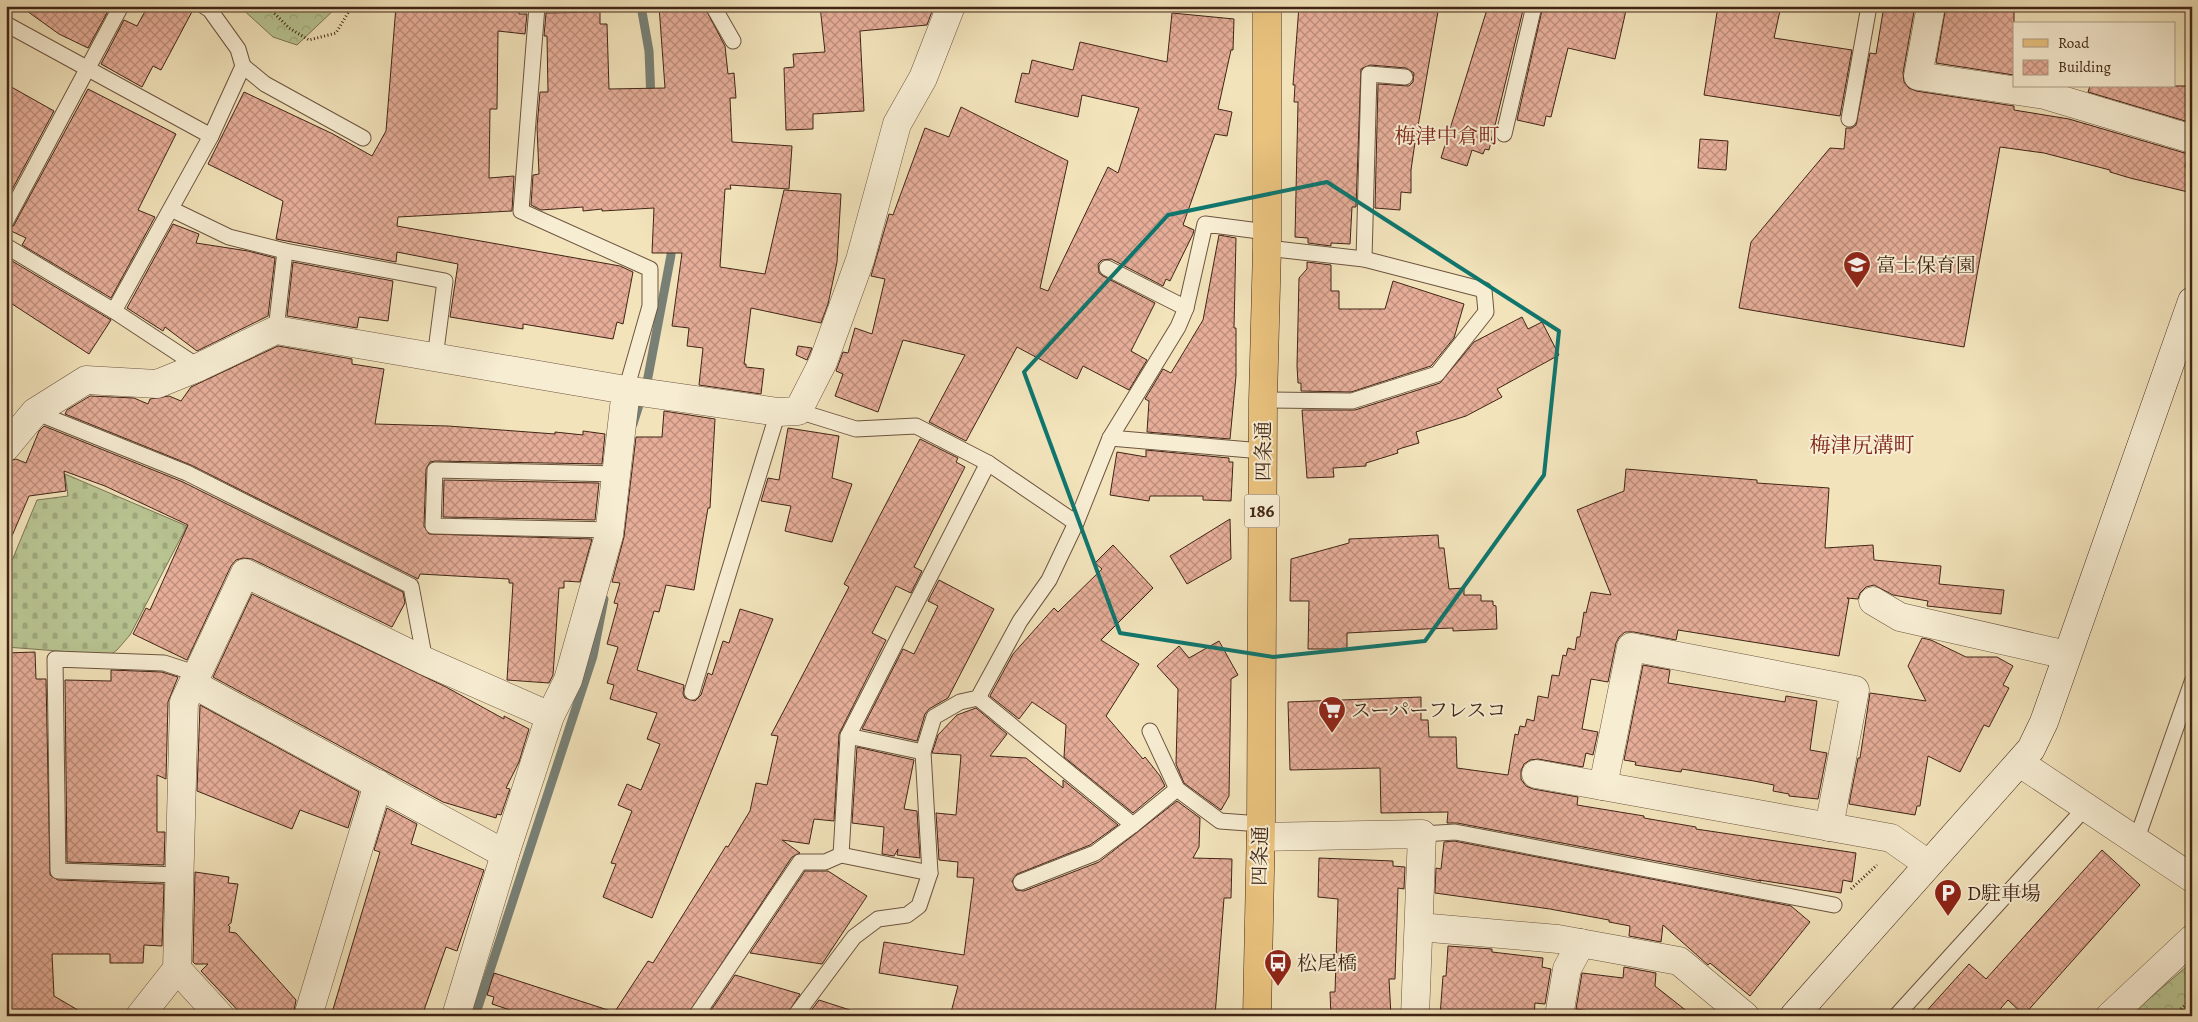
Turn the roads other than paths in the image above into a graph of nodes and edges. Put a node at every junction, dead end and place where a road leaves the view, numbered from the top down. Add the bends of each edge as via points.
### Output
1 (121, 6) edge
2 (204, 6) edge
3 (537, 6) edge
4 (713, 6) edge
5 (951, 6) edge
6 (1267, 6) edge
7 (1534, 6) edge
8 (1869, 6) edge
9 (1931, 6) edge
10 (6, 24) edge
11 (733, 41) dead end
12 (243, 66) junction
13 (88, 68) junction
14 (1405, 78) dead end
15 (1849, 119) dead end
16 (1504, 134) dead end
17 (211, 136) junction
18 (363, 138) dead end
19 (2192, 139) edge
20 (171, 209) junction
21 (6, 221) edge
22 (1267, 240) junction
23 (6, 246) edge
24 (284, 251) junction
25 (1364, 258) junction
26 (1107, 268) dead end
27 (2192, 301) edge
28 (1186, 308) junction
29 (114, 311) junction
30 (276, 330) junction
31 (435, 358) junction
32 (199, 367) junction
33 (626, 390) junction
34 (1263, 400) junction
35 (788, 411) junction
36 (35, 412) junction
37 (6, 415) edge
38 (1110, 438) junction
39 (6, 447) edge
40 (1262, 451) junction
41 (988, 463) junction
42 (616, 474) junction
43 (1076, 522) junction
44 (610, 530) junction
45 (1873, 601) dead end
46 (2067, 655) junction
47 (425, 661) junction
48 (195, 679) junction
49 (2192, 682) edge
50 (692, 692) dead end
51 (978, 698) junction
52 (550, 716) junction
53 (1150, 731) dead end
54 (848, 736) junction
55 (923, 752) junction
56 (2020, 763) junction
57 (1536, 774) dead end
58 (378, 784) junction
59 (1603, 786) junction
60 (1177, 789) junction
61 (2086, 808) junction
62 (1134, 825) junction
63 (1829, 827) junction
64 (1261, 831) junction
65 (1422, 834) junction
66 (2136, 841) junction
67 (505, 854) junction
68 (841, 855) junction
69 (1928, 864) junction
70 (930, 872) junction
71 (179, 875) junction
72 (2192, 878) edge
73 (1021, 882) dead end
74 (1834, 905) dead end
75 (1419, 927) junction
76 (2192, 940) edge
77 (1581, 943) junction
78 (177, 969) junction
79 (140, 1016) edge
80 (220, 1016) edge
81 (308, 1016) edge
82 (456, 1016) edge
83 (696, 1016) edge
84 (795, 1016) edge
85 (1257, 1016) edge
86 (1416, 1016) edge
87 (1559, 1016) edge
88 (1746, 1016) edge
89 (1794, 1016) edge
90 (1896, 1016) edge
91 (2110, 1016) edge

1 - 13 lane
2 - 12 lane via 238,49
3 - 33 lane via 521,211 650,269 650,306
4 - 11 lane
5 - 35 street via 923,78 897,124 860,260 823,362
6 - 22 main road, 四条通 / 186
7 - 16 lane
8 - 15 lane
9 - 19 street via 1918,76 2045,95
10 - 13 lane
12 - 17 lane
12 - 18 lane via 265,84
13 - 17 lane
13 - 21 lane
14 - 25 lane via 1370,74
17 - 20 lane
20 - 24 lane via 229,237
20 - 29 lane
22 - 25 lane
22 - 28 lane via 1205,224
22 - 34 main road, 四条通 / 186
23 - 29 lane
24 - 30 lane
24 - 31 lane via 445,281
25 - 34 lane via 1484,290 1486,312 1437,374 1352,401
26 - 28 lane
27 - 46 street
28 - 38 lane via 1178,327
29 - 32 lane
30 - 31 street
30 - 32 street
31 - 33 street
32 - 36 street via 157,384 86,380
33 - 35 street
33 - 42 street
34 - 40 main road, 四条通 / 186
35 - 41 lane via 856,429 916,426
35 - 50 lane
36 - 37 street
36 - 39 street
36 - 47 lane via 186,473 411,586
38 - 40 lane
38 - 43 lane
40 - 64 main road, 四条通 / 186
41 - 43 lane
41 - 54 lane
42 - 44 street
42 - 44 lane via 435,470 432,526
43 - 51 lane via 1049,580 1020,621
44 - 52 street via 568,680
45 - 46 street via 1900,617
46 - 56 street via 2044,722
47 - 48 street via 245,573
47 - 52 street
48 - 58 street
48 - 71 street via 184,702
48 - 71 lane via 164,663 55,659 58,871
49 - 66 lane
51 - 55 lane via 960,702 934,717
51 - 62 lane
52 - 67 street
53 - 60 lane
54 - 55 lane
54 - 68 lane
55 - 70 lane
56 - 61 street
56 - 69 street
57 - 59 street
58 - 67 street
58 - 81 street
59 - 63 street
59 - 63 street via 1631,648 1854,690
60 - 62 lane
60 - 64 lane via 1220,821
61 - 66 street
61 - 90 lane
62 - 73 lane via 1095,854
63 - 69 street via 1891,838
64 - 65 street
64 - 85 main road, 四条通 / 186
65 - 74 lane via 1455,832
65 - 75 street
66 - 72 street
67 - 82 street
68 - 70 lane
68 - 83 lane via 825,862 800,862
69 - 89 street
70 - 84 lane via 919,906 907,915 878,919 854,937
71 - 78 street
75 - 77 street
75 - 86 street
76 - 91 street
77 - 87 street via 1567,968
77 - 88 street via 1679,961
78 - 79 street
78 - 80 street

